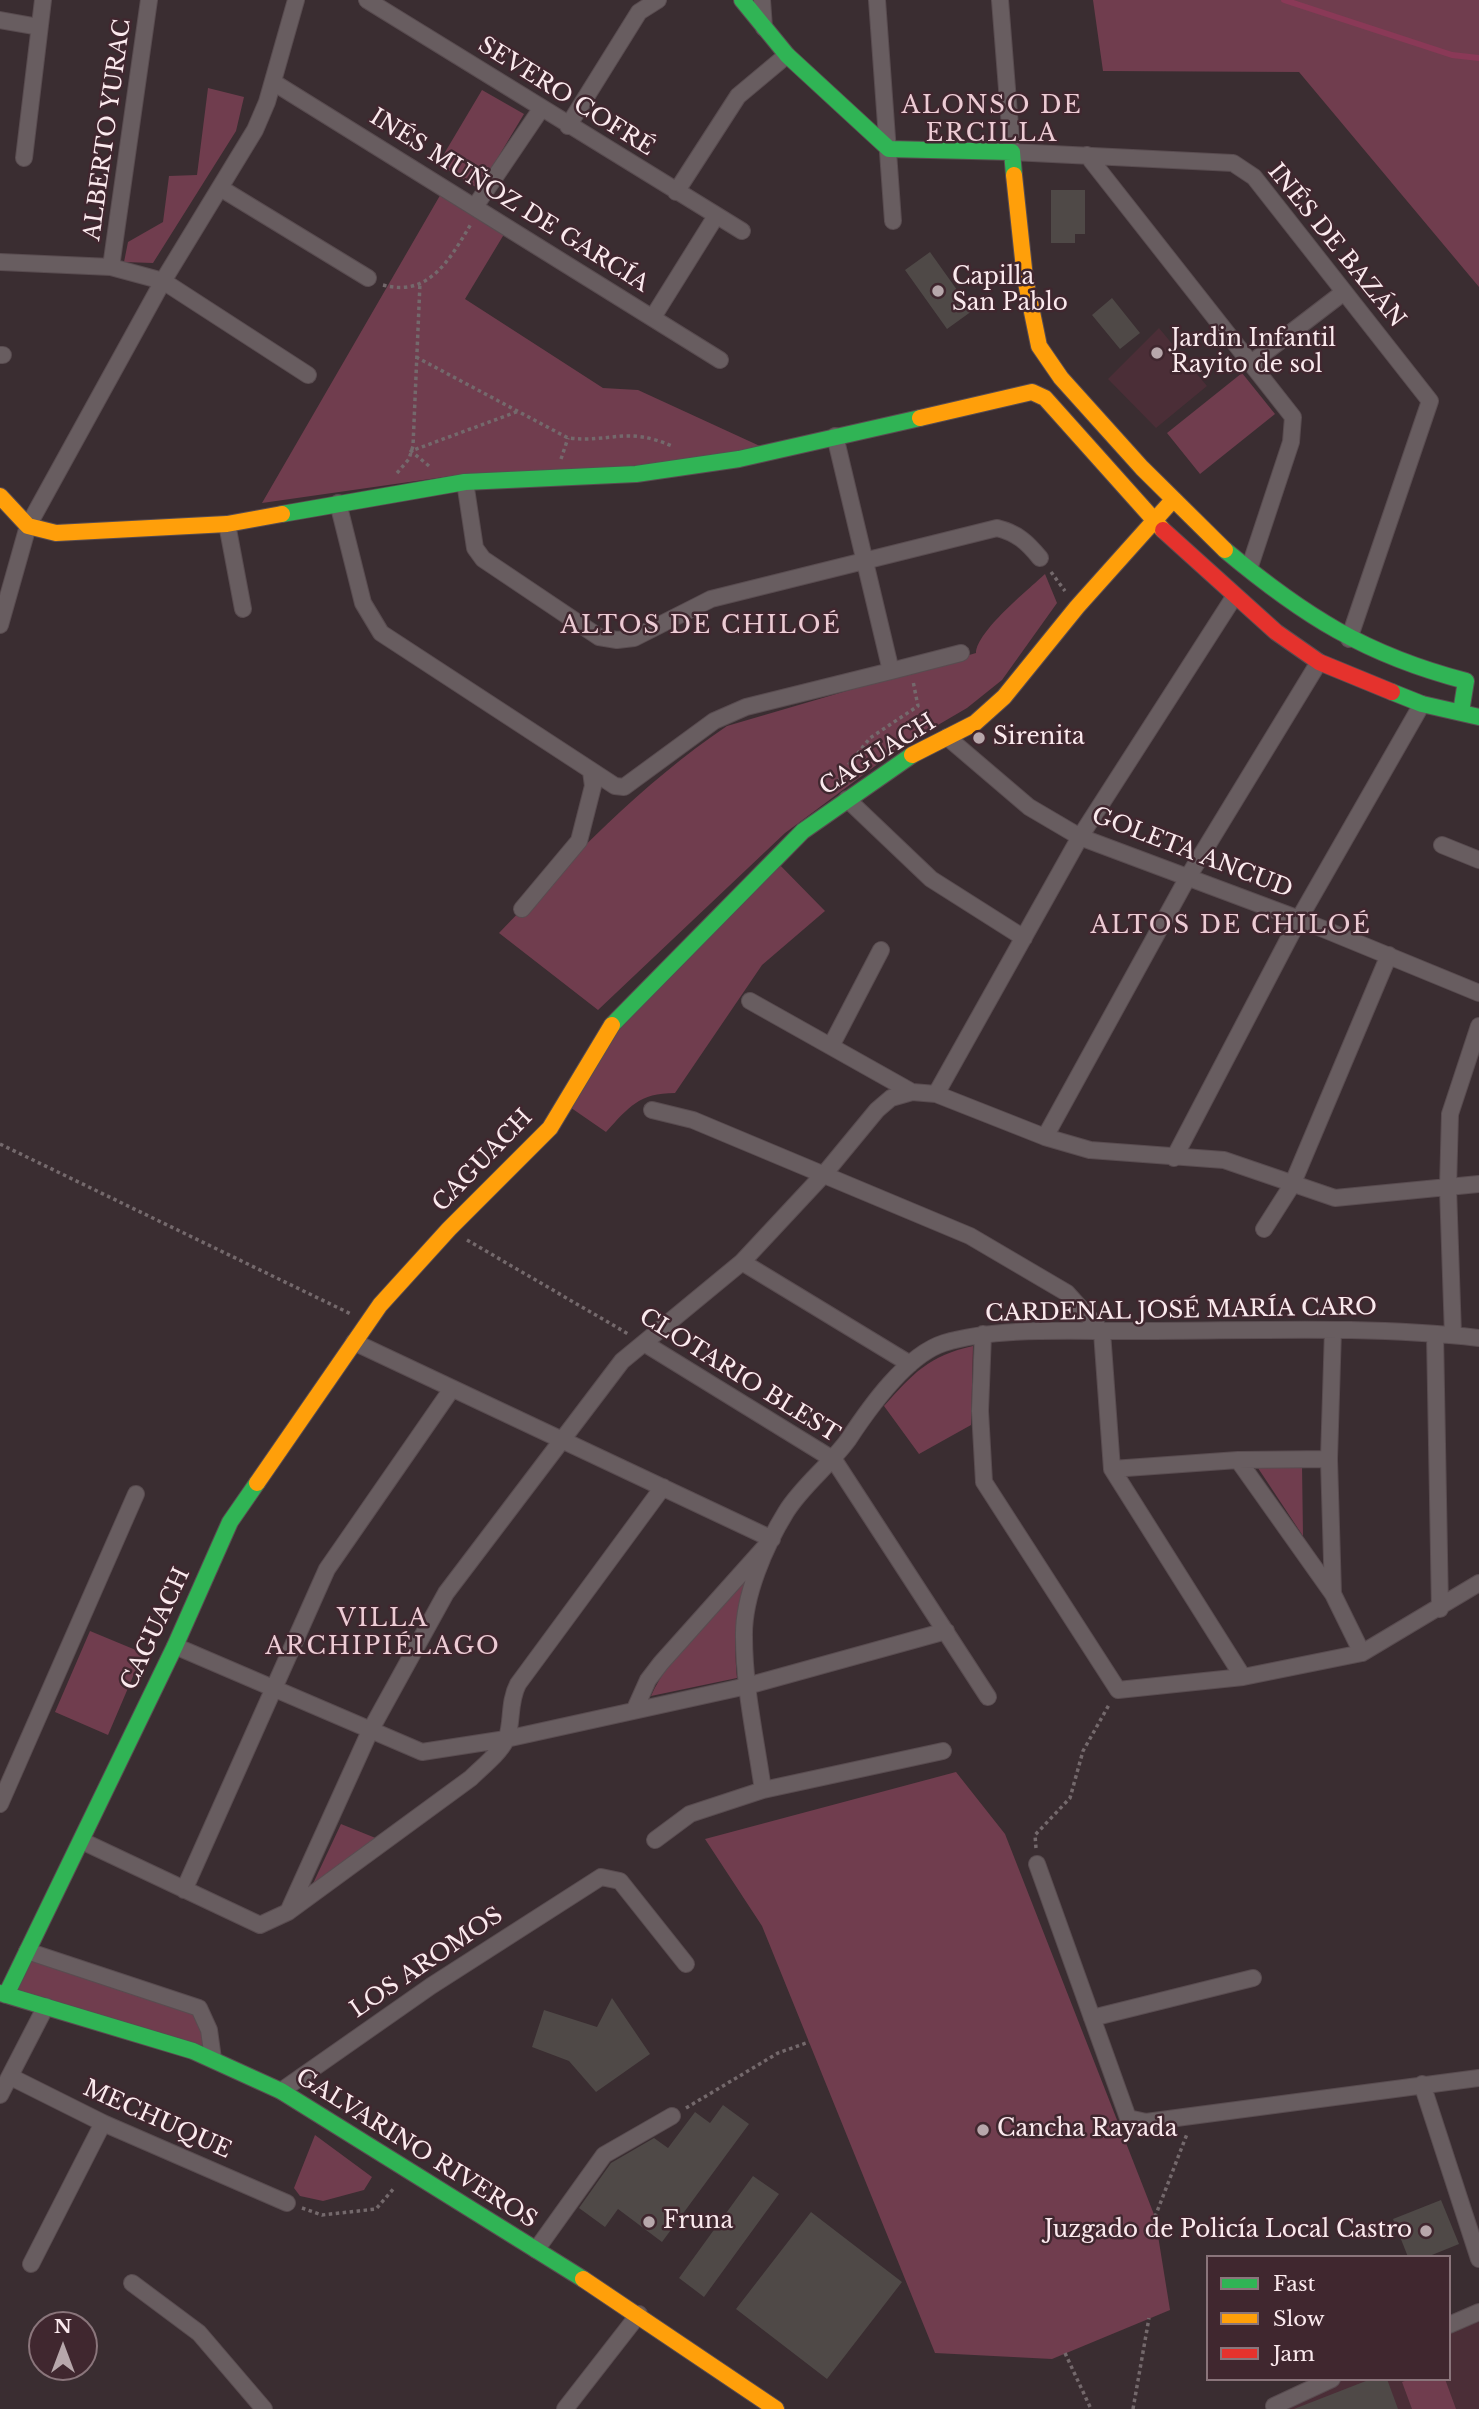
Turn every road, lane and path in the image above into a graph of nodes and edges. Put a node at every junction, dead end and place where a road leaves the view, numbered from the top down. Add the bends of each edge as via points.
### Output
1 (43, 0) edge
2 (149, 0) edge
3 (296, 0) edge
4 (368, 0) edge
5 (658, 0) edge
6 (742, 0) edge
7 (762, 0) edge
8 (877, 0) edge
9 (1000, 0) edge
10 (0, 20) edge
11 (39, 27) junction
12 (764, 28) junction
13 (787, 55) junction
14 (273, 82) junction
15 (541, 108) junction
16 (568, 126) junction
17 (889, 149) junction
18 (1012, 152) junction
19 (1087, 155) junction
20 (24, 158) dead end
21 (222, 189) junction
22 (676, 192) junction
23 (478, 207) junction
24 (716, 216) junction
25 (893, 221) dead end
26 (741, 231) dead end
27 (0, 262) edge
28 (111, 267) junction
29 (368, 278) joint
30 (163, 281) junction
31 (419, 283) junction
32 (1344, 292) junction
33 (653, 317) junction
34 (416, 357) junction
35 (720, 360) dead end
36 (1250, 364) junction
37 (307, 375) dead end
38 (519, 411) junction
39 (835, 436) junction
40 (676, 449) dead end
41 (411, 451) junction
42 (393, 477) dead end
43 (465, 482) junction
44 (0, 496) edge
45 (1171, 502) junction
46 (338, 503) junction
47 (1154, 522) junction
48 (227, 524) junction
49 (28, 526) junction
50 (1040, 558) joint
51 (865, 561) junction
52 (1248, 569) junction
53 (1234, 597) junction
54 (1077, 607) junction
55 (243, 610) dead end
56 (0, 625) edge
57 (1349, 639) junction
58 (961, 653) dead end
59 (1319, 662) junction
60 (911, 667) junction
61 (891, 671) junction
62 (1473, 682) edge
63 (1422, 705) junction
64 (1461, 712) junction
65 (1479, 717) edge
66 (947, 737) junction
67 (591, 771) junction
68 (847, 799) junction
69 (1080, 836) junction
70 (1442, 845) dead end
71 (1479, 860) edge
72 (1188, 877) junction
73 (522, 909) dead end
74 (1299, 919) junction
75 (1024, 938) junction
76 (881, 950) dead end
77 (1389, 955) junction
78 (1479, 993) edge
79 (750, 1001) dead end
80 (1479, 1026) edge
81 (831, 1046) junction
82 (912, 1092) junction
83 (936, 1094) junction
84 (652, 1110) dead end
85 (1045, 1138) junction
86 (0, 1144) edge
87 (1174, 1158) junction
88 (825, 1173) junction
89 (1479, 1184) edge
90 (1292, 1185) junction
91 (1448, 1188) junction
92 (449, 1228) junction
93 (1264, 1228) dead end
94 (742, 1262) junction
95 (368, 1322) junction
96 (1333, 1330) junction
97 (1102, 1332) junction
98 (983, 1334) junction
99 (1435, 1334) junction
100 (1453, 1335) junction
101 (1479, 1338) edge
102 (354, 1342) junction
103 (643, 1343) junction
104 (910, 1364) junction
105 (451, 1390) junction
106 (560, 1440) junction
107 (1329, 1459) junction
108 (834, 1460) junction
109 (1238, 1460) junction
110 (1112, 1469) junction
111 (663, 1486) junction
112 (136, 1494) dead end
113 (772, 1539) junction
114 (1479, 1583) edge
115 (1333, 1594) junction
116 (1440, 1609) junction
117 (946, 1631) junction
118 (175, 1646) junction
119 (1362, 1653) junction
120 (1244, 1676) junction
121 (747, 1686) junction
122 (276, 1689) junction
123 (1118, 1690) junction
124 (988, 1697) dead end
125 (635, 1709) junction
126 (370, 1731) junction
127 (506, 1739) junction
128 (943, 1751) dead end
129 (763, 1790) junction
130 (0, 1804) edge
131 (655, 1840) dead end
132 (82, 1841) junction
133 (1037, 1864) joint
134 (184, 1890) junction
135 (288, 1912) junction
136 (27, 1951) junction
137 (686, 1964) dead end
138 (1253, 1978) dead end
139 (3, 1994) edge
140 (46, 2006) junction
141 (1093, 2018) junction
142 (809, 2042) dead end
143 (213, 2059) junction
144 (11, 2077) junction
145 (1479, 2078) edge
146 (1422, 2084) junction
147 (281, 2091) junction
148 (0, 2095) edge
149 (1195, 2114) junction
150 (672, 2116) joint
151 (103, 2123) junction
152 (409, 2171) junction
153 (287, 2203) joint
154 (1155, 2217) dead end
155 (536, 2250) junction
156 (1479, 2259) edge
157 (31, 2264) dead end
158 (132, 2283) dead end
159 (1479, 2312) edge
160 (639, 2314) junction
161 (1149, 2318) dead end
162 (1451, 2325) edge
163 (1065, 2353) dead end
164 (1328, 2381) edge
165 (1275, 2407) edge
166 (264, 2409) edge
167 (565, 2409) edge
168 (776, 2409) edge
169 (1091, 2409) edge
170 (1133, 2409) edge

1 - 11 street
2 - 28 street, ALBERTO YURAC
3 - 14 street
4 - 15 street, SEVERO COFRÉ
5 - 16 street via 639,12
6 - 12 street
7 - 12 street
8 - 17 street
9 - 18 street
10 - 11 street
11 - 20 street
12 - 13 street
13 - 17 street
13 - 22 street via 738,96
14 - 21 street via 255,130
14 - 23 street, INÉS MUÑOZ DE GARCÍA
15 - 16 street, SEVERO COFRÉ
15 - 23 street
16 - 22 street, SEVERO COFRÉ
17 - 18 street, INÉS DE BAZÁN
17 - 25 street
18 - 19 street, INÉS DE BAZÁN
18 - 45 street via 1029,306 1038,344
19 - 32 street, INÉS DE BAZÁN via 1233,163 1254,177
19 - 36 street
21 - 29 street
21 - 30 street
22 - 24 street, SEVERO COFRÉ
23 - 31 path via 440,272
23 - 33 street, INÉS MUÑOZ DE GARCÍA
24 - 26 street, SEVERO COFRÉ
24 - 33 street
27 - 28 street
28 - 30 street
29 - 31 path via 385,286
30 - 37 street
30 - 49 street
31 - 34 path
32 - 36 street
32 - 57 street, INÉS DE BAZÁN via 1430,401
33 - 35 street, INÉS MUÑOZ DE GARCÍA
34 - 38 path
34 - 41 path
36 - 52 street via 1293,417 1291,442
38 - 40 path via 568,438 626,433
38 - 41 path
39 - 43 street via 739,459 636,474
39 - 47 street via 1023,393 1039,394
39 - 51 street
41 - 42 path
43 - 46 street
43 - 51 street via 475,548 483,559 599,637 634,638 711,599
44 - 49 street
45 - 47 street, CAGUACH
45 - 52 street
46 - 48 street
46 - 67 street via 363,603 381,633
47 - 53 street
47 - 54 street, CAGUACH
48 - 49 street via 56,533
48 - 55 street
49 - 56 street
50 - 51 street via 1026,541 997,528
50 - 54 path
51 - 61 street
52 - 57 street
53 - 59 street
53 - 69 street
54 - 66 street, CAGUACH via 1004,697 975,723
57 - 62 street via 1405,666
58 - 60 street
59 - 63 street
59 - 72 street
60 - 61 street
60 - 68 path via 918,706 870,738 838,778
61 - 67 street via 746,707 714,721 624,787
62 - 64 street
63 - 64 street
63 - 74 street
64 - 65 street
66 - 68 street, CAGUACH
66 - 69 street, GOLETA ANCUD via 1029,807
67 - 73 street via 593,786 579,841
68 - 75 street via 931,879
68 - 92 street, CAGUACH via 803,831 618,1016 550,1128
69 - 72 street, GOLETA ANCUD
69 - 75 street
70 - 71 street
72 - 74 street, GOLETA ANCUD
72 - 85 street
74 - 77 street, GOLETA ANCUD
74 - 87 street
75 - 83 street
76 - 81 street
77 - 78 street, GOLETA ANCUD
77 - 90 street
79 - 81 street
80 - 91 street via 1450,1114
81 - 82 street
82 - 83 street
82 - 88 street via 891,1098 877,1110
83 - 85 street
84 - 88 street via 693,1120
85 - 87 street via 1090,1150
86 - 95 path
87 - 90 street via 1224,1160
88 - 94 street
88 - 97 street via 970,1236 1024,1266 1067,1293
89 - 91 street
90 - 91 street via 1335,1198
90 - 93 street
91 - 100 street
92 - 95 street, CAGUACH
92 - 103 path, CLOTARIO BLEST
94 - 103 street
94 - 104 street
95 - 102 street, CAGUACH
96 - 97 street, CARDENAL JOSÉ MARÍA CARO
96 - 99 street, CARDENAL JOSÉ MARÍA CARO
96 - 107 street
97 - 98 street, CARDENAL JOSÉ MARÍA CARO
97 - 110 street
98 - 104 street, CARDENAL JOSÉ MARÍA CARO via 941,1344
98 - 123 street via 980,1411 984,1482
99 - 100 street, CARDENAL JOSÉ MARÍA CARO
99 - 116 street
100 - 101 street, CARDENAL JOSÉ MARÍA CARO
102 - 105 street
102 - 118 street, CAGUACH via 230,1522
103 - 106 street via 622,1361
103 - 108 street, CLOTARIO BLEST
104 - 108 street, CARDENAL JOSÉ MARÍA CARO via 872,1405
105 - 106 street
105 - 122 street via 327,1569
106 - 111 street
106 - 126 street via 446,1593
107 - 109 street
107 - 115 street
108 - 113 street, CARDENAL JOSÉ MARÍA CARO via 787,1511
108 - 117 street, CLOTARIO BLEST
109 - 110 street
109 - 115 street
110 - 120 street
111 - 113 street
111 - 127 street via 517,1684
112 - 130 street
113 - 121 street, CARDENAL JOSÉ MARÍA CARO via 747,1610 743,1636
113 - 125 street via 661,1663
114 - 116 street
115 - 119 street
116 - 119 street
117 - 121 street
117 - 124 street, CLOTARIO BLEST
118 - 122 street
118 - 132 street, CAGUACH
119 - 120 street
120 - 123 street
121 - 125 street
121 - 129 street, CARDENAL JOSÉ MARÍA CARO
122 - 126 street
122 - 134 street
123 - 133 path via 1083,1751 1070,1798 1035,1835
125 - 127 street
126 - 127 street via 422,1752
126 - 135 street
127 - 135 street via 471,1778
128 - 129 street
129 - 131 street via 690,1814
132 - 134 street
132 - 136 street, CAGUACH
133 - 141 street
134 - 135 street via 260,1925
136 - 139 street, CAGUACH
136 - 143 street via 199,2008 209,2030
137 - 147 street, LOS AROMOS via 620,1881 601,1877 431,1986
138 - 141 street
139 - 140 street, GALVARINO RIVEROS
140 - 143 street, GALVARINO RIVEROS
140 - 144 street
141 - 149 street via 1128,2118 1146,2122
142 - 150 path via 778,2053
143 - 147 street, GALVARINO RIVEROS
144 - 148 street
144 - 151 street, MECHUQUE
145 - 146 street
146 - 149 street
146 - 156 street
147 - 152 street, GALVARINO RIVEROS
149 - 154 path
150 - 155 street via 604,2155
151 - 153 street, MECHUQUE
151 - 157 street
152 - 153 path via 376,2209 322,2215
152 - 155 street, GALVARINO RIVEROS
155 - 160 street, GALVARINO RIVEROS
158 - 166 street via 199,2333
159 - 162 street
160 - 167 street
160 - 168 street, GALVARINO RIVEROS
161 - 170 path
163 - 169 path
164 - 165 street

